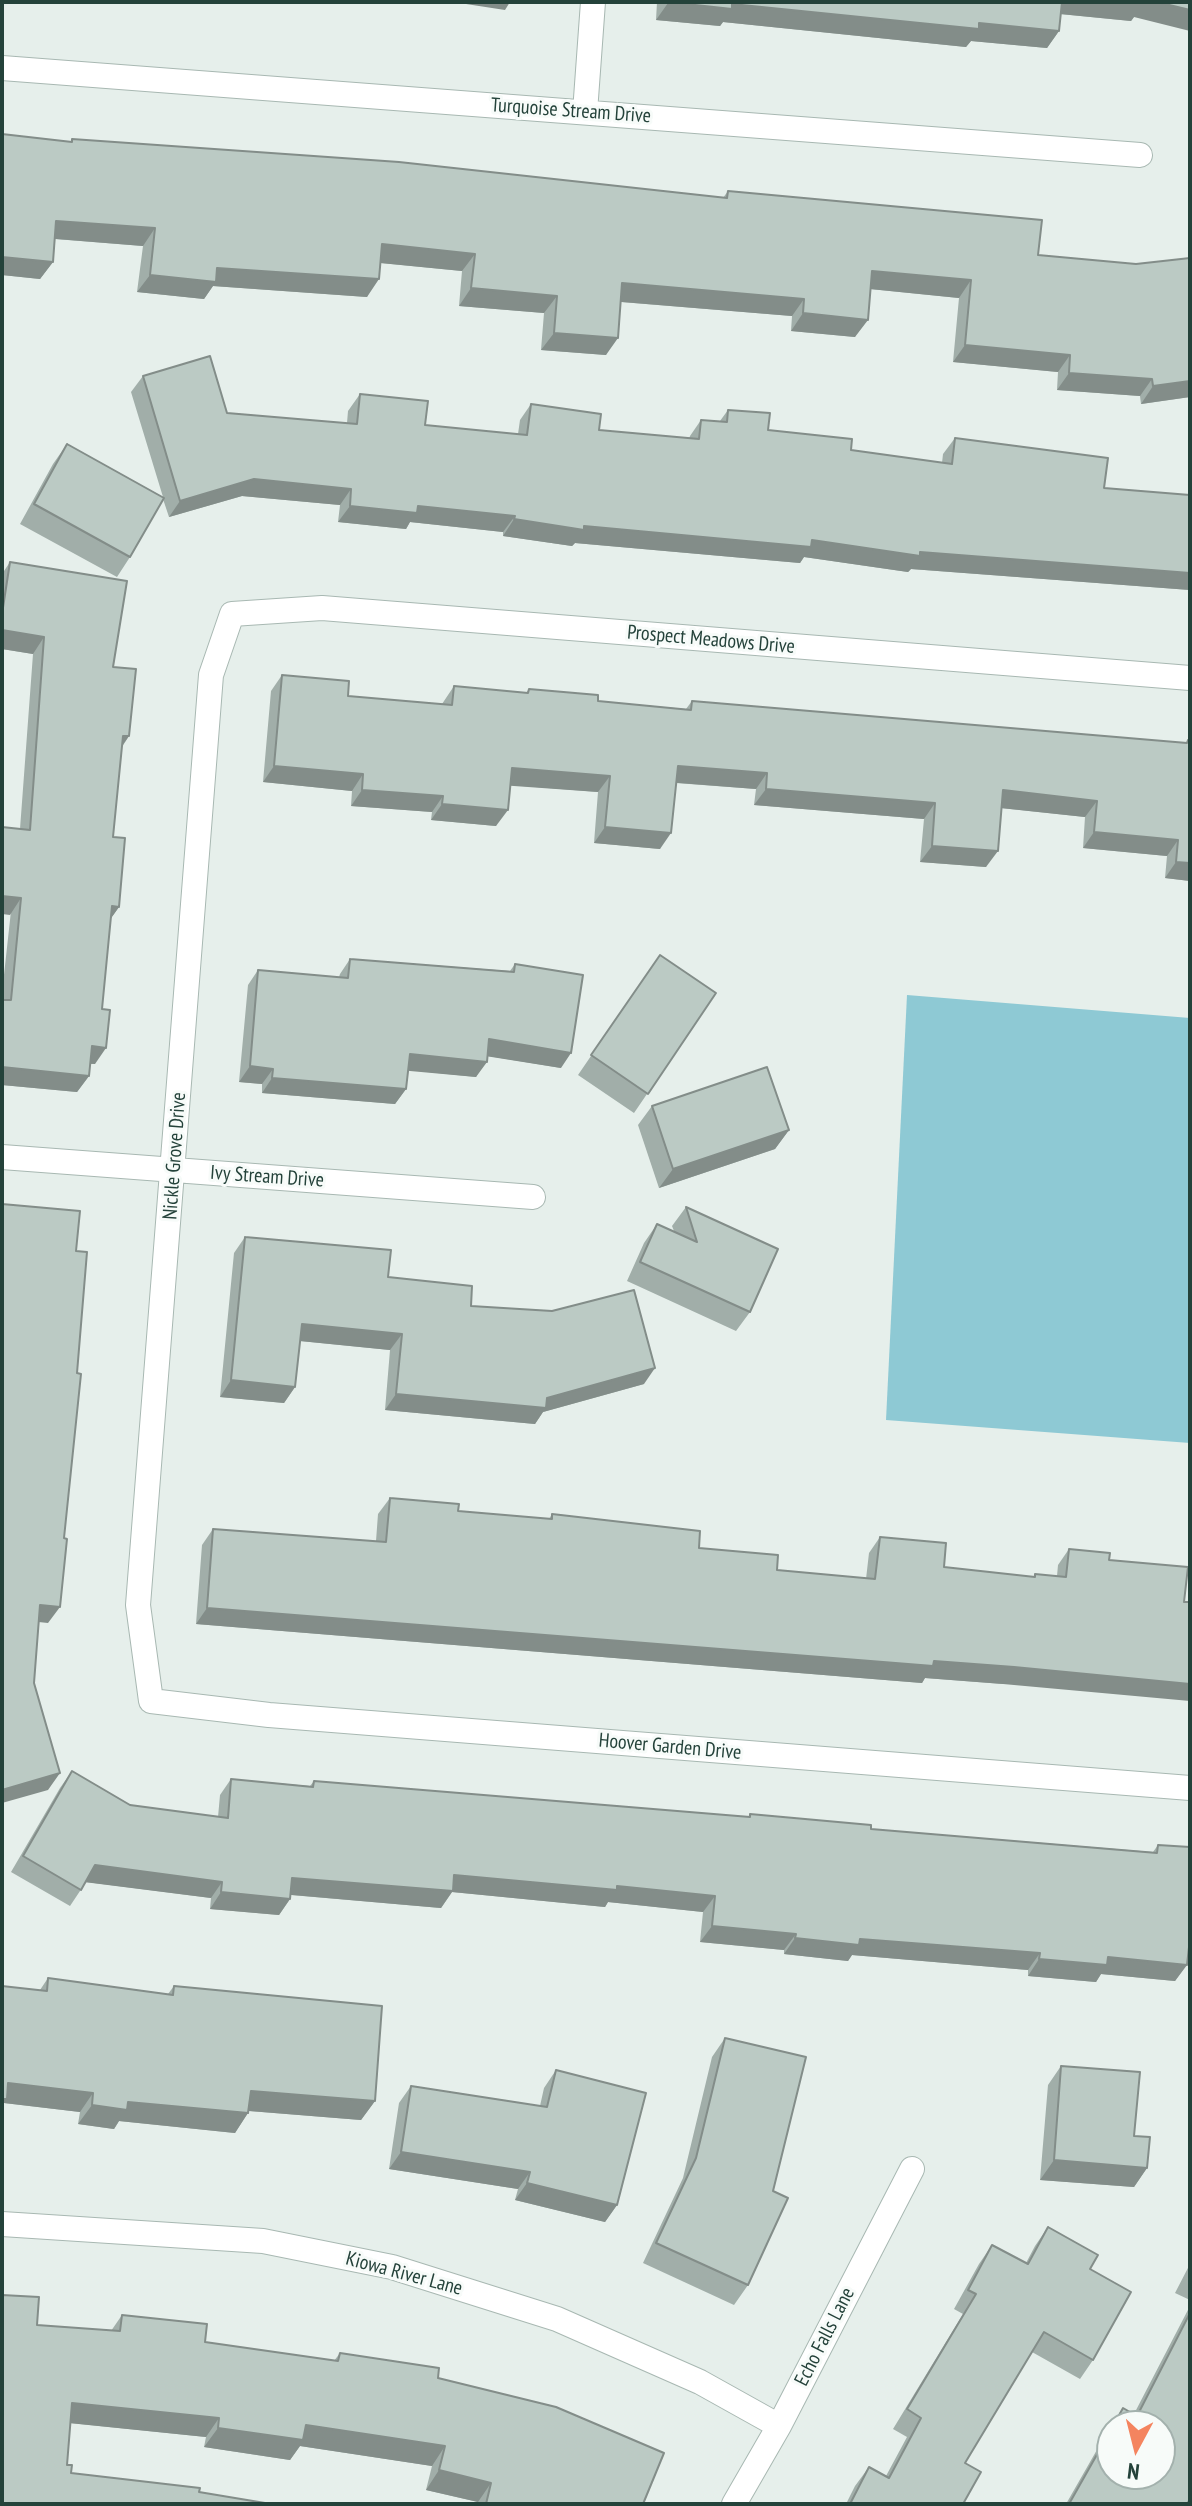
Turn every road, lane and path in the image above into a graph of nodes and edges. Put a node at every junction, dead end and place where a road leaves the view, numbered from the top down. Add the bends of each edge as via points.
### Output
1 (593, 2) edge
2 (2, 68) edge
3 (585, 112) junction
4 (1140, 155) dead end
5 (232, 614) joint
6 (1190, 678) edge
7 (2, 1157) edge
8 (174, 1170) junction
9 (533, 1197) dead end
10 (151, 1701) joint
11 (1190, 1788) edge
12 (912, 2169) dead end
13 (2, 2224) edge
14 (779, 2426) junction
15 (734, 2504) edge

1 - 3 street
2 - 3 street, Turquoise Stream Drive
3 - 4 street, Turquoise Stream Drive
5 - 6 street, Prospect Meadows Drive via 322,608
5 - 8 street, Nickle Grove Drive via 211,675
7 - 8 street, Ivy Stream Drive
8 - 9 street, Ivy Stream Drive
8 - 10 street, Nickle Grove Drive via 138,1605
10 - 11 street, Hoover Garden Drive via 269,1715
12 - 14 street, Echo Falls Lane
13 - 14 street, Kiowa River Lane via 263,2241 392,2267 557,2319 700,2382
14 - 15 street, Echo Falls Lane

